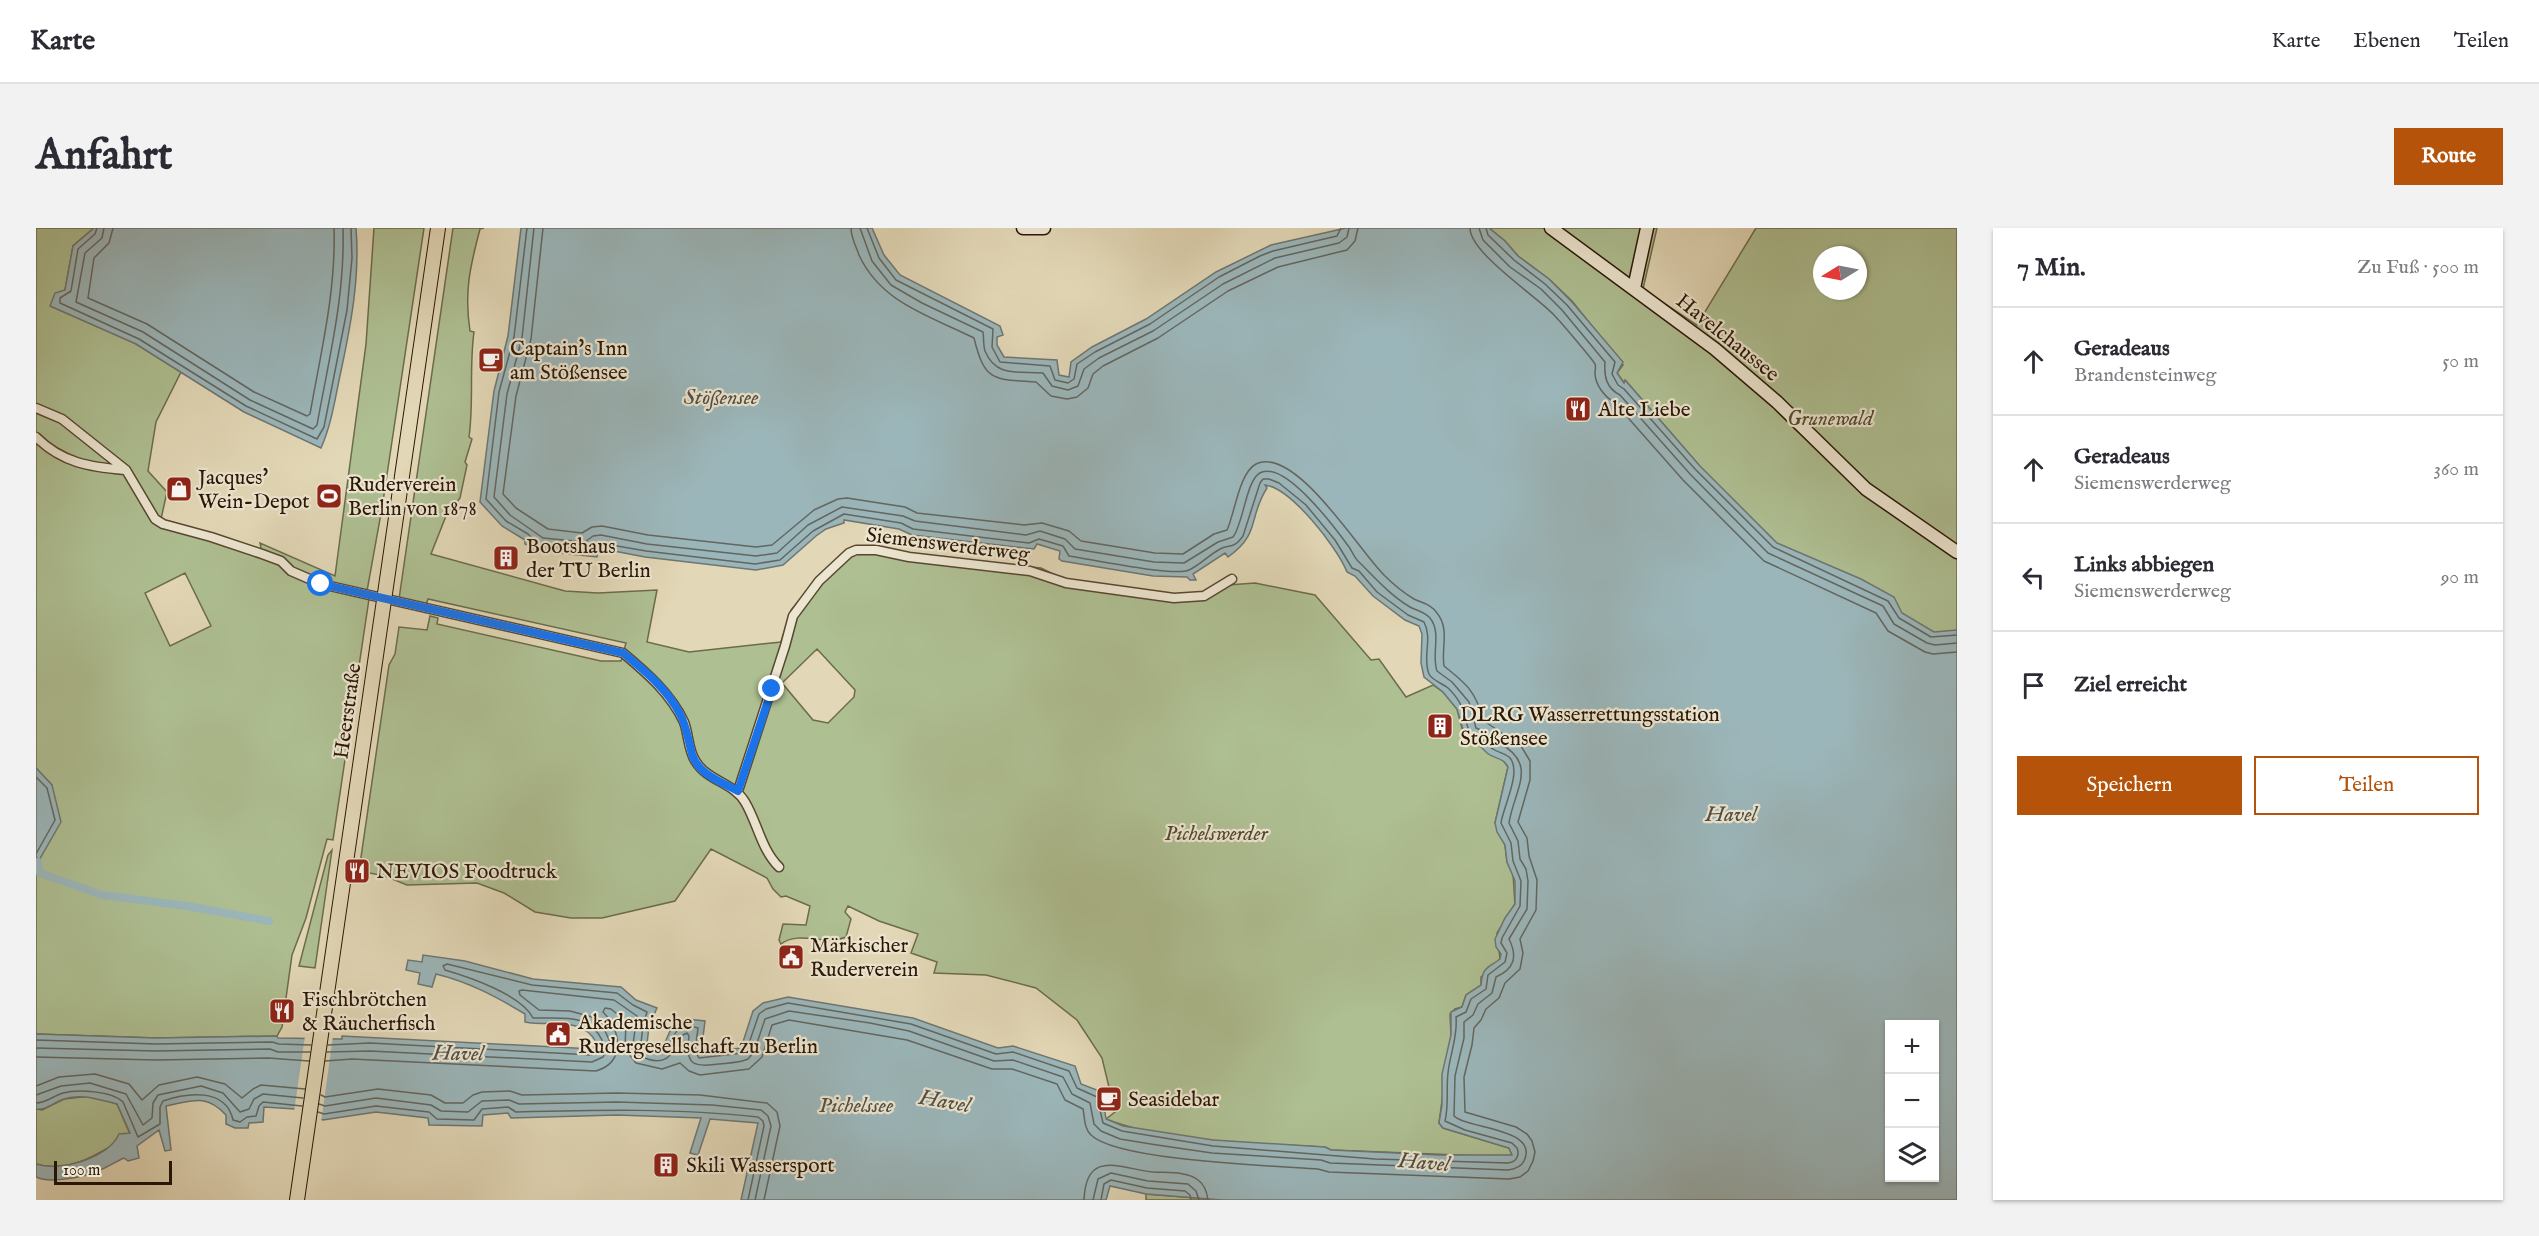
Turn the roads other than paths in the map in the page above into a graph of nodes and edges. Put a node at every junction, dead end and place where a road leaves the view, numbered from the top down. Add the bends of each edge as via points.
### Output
1 (438, 228) edge
2 (1023, 228) edge
3 (1044, 228) edge
4 (1551, 228) edge
5 (1647, 228) edge
6 (1634, 288) junction
7 (36, 408) edge
8 (36, 437) edge
9 (126, 470) junction
10 (1957, 552) edge
11 (1232, 579) dead end
12 (384, 599) junction
13 (738, 791) junction
14 (779, 867) dead end
15 (297, 1200) edge

1 - 12 main road, Heerstraße
2 - 3 street
4 - 6 street, Havelchaussee
5 - 6 street
6 - 10 street, Havelchaussee via 1777,402 1866,489
7 - 9 street via 62,419
8 - 9 street via 51,450 91,468
9 - 12 street via 155,519 163,524 262,554 306,579
11 - 13 street, Siemenswerderweg via 1204,596 1174,598 1066,583 1030,571 876,550 849,553 819,581 793,616
12 - 13 street via 623,653 669,697 684,723 695,762
12 - 15 main road, Heerstraße
13 - 14 street via 765,849

